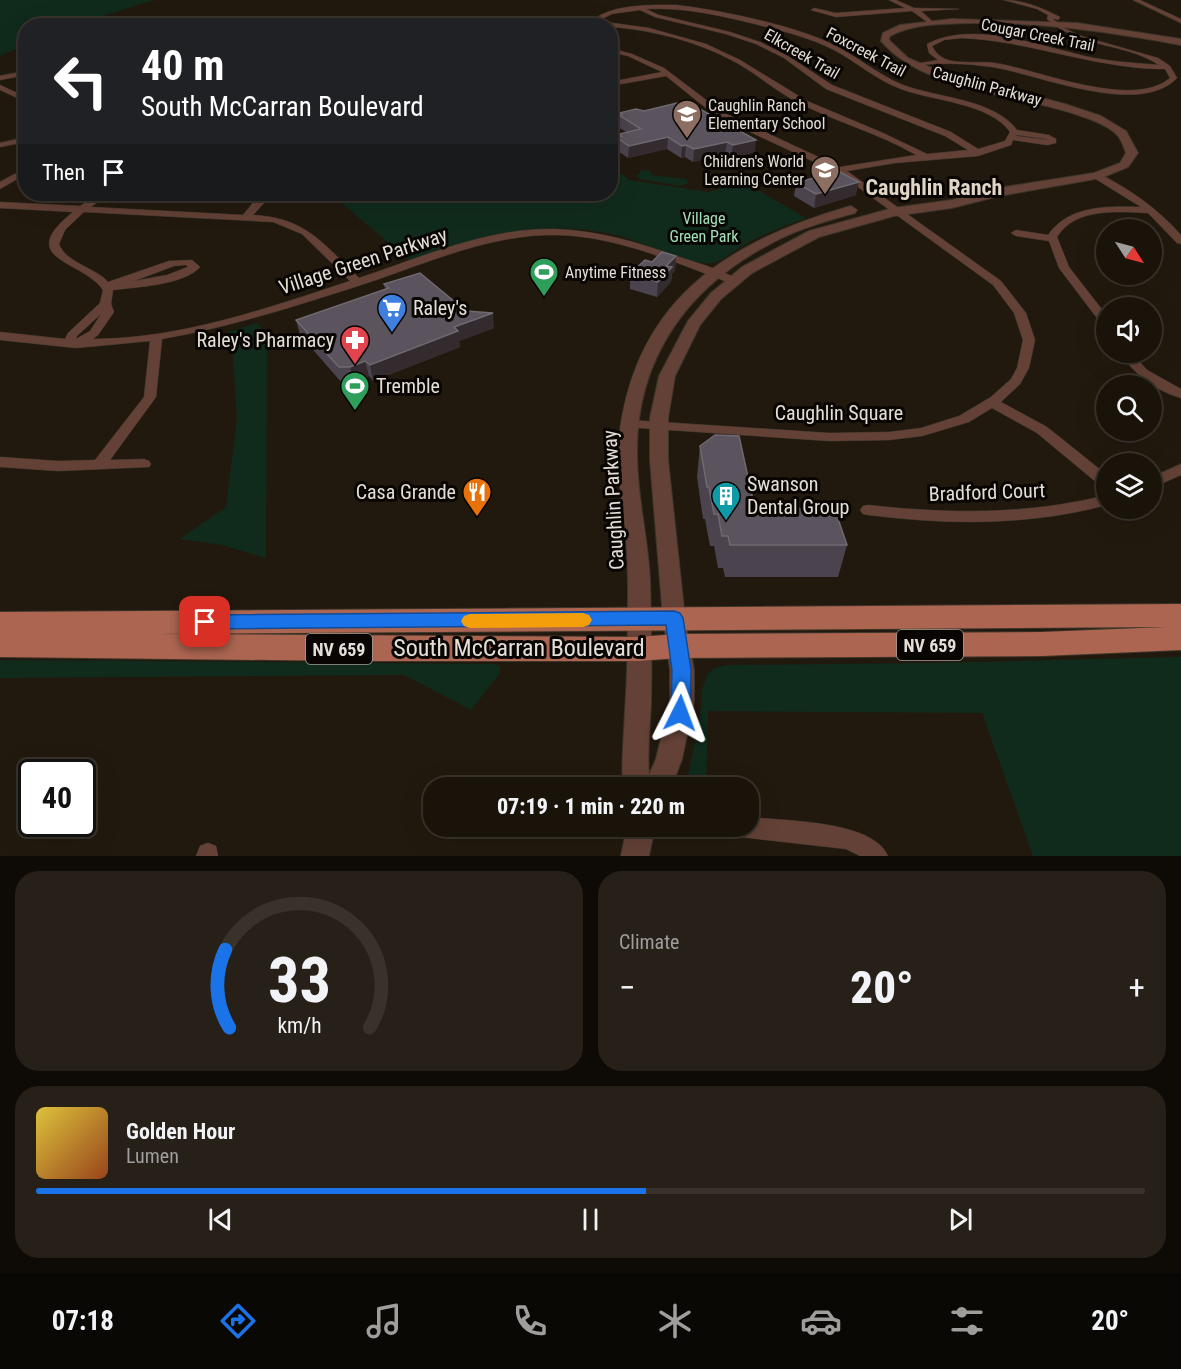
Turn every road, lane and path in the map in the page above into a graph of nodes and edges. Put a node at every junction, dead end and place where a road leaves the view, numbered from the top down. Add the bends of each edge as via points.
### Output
1 (892, 0) edge
2 (1007, 0) edge
3 (1136, 0) edge
4 (640, 8) junction
5 (910, 9) junction
6 (956, 9) dead end
7 (814, 10) dead end
8 (601, 18) edge
9 (1181, 21) edge
10 (930, 22) junction
11 (1059, 24) junction
12 (618, 28) edge
13 (1181, 42) edge
14 (618, 52) edge
15 (945, 62) junction
16 (917, 65) junction
17 (1169, 68) junction
18 (669, 73) junction
19 (18, 75) edge
20 (0, 78) edge
21 (618, 83) edge
22 (0, 87) edge
23 (18, 96) edge
24 (18, 141) edge
25 (0, 145) edge
26 (978, 153) junction
27 (925, 157) junction
28 (839, 170) junction
29 (18, 175) edge
30 (1097, 176) junction
31 (0, 186) edge
32 (94, 201) edge
33 (261, 201) edge
34 (0, 205) edge
35 (892, 207) junction
36 (85, 208) junction
37 (1151, 210) junction
38 (247, 216) junction
39 (1016, 233) dead end
40 (1052, 240) junction
41 (1181, 242) edge
42 (713, 273) junction
43 (734, 280) junction
44 (357, 282) junction
45 (106, 287) junction
46 (1096, 310) edge
47 (0, 336) edge
48 (156, 339) junction
49 (76, 344) junction
50 (1133, 363) edge
51 (1181, 394) edge
52 (993, 402) junction
53 (630, 424) junction
54 (659, 426) junction
55 (0, 462) edge
56 (100, 464) junction
57 (144, 464) dead end
58 (1181, 469) edge
59 (1096, 474) edge
60 (1162, 478) edge
61 (1096, 502) edge
62 (868, 510) dead end
63 (1181, 615) edge
64 (638, 620) junction
65 (0, 624) edge
66 (676, 632) junction
67 (1181, 638) edge
68 (0, 645) edge
69 (638, 649) junction
70 (636, 777) edge
71 (662, 777) edge
72 (759, 829) edge
73 (638, 837) edge
74 (635, 856) edge
75 (877, 856) edge

1 - 5 street
2 - 11 street via 1039,8
3 - 9 street
4 - 8 street, Foxcreek Trail
4 - 26 street, Elkcreek Trail via 758,44 786,57 829,87 948,134
4 - 26 street, Foxcreek Trail via 703,8 798,33 850,56 894,84 1007,122 1013,135 996,149
5 - 6 street
5 - 7 street via 841,15
5 - 10 street via 911,14
10 - 11 street, Caughlin Parkway
10 - 16 street, Caughlin Parkway via 896,28 885,38 889,47
11 - 13 street, Caughlin Parkway
11 - 17 street via 1091,42 1148,56
12 - 27 street via 669,35 702,45 737,61 805,104
14 - 18 street
15 - 16 street
15 - 17 street via 999,65 1074,86 1123,91 1169,84 1174,78
15 - 17 street, Cougar Creek Trail via 932,53 929,45 943,38 968,36
16 - 30 street, Caughlin Parkway via 957,80 1069,108 1110,126 1127,139 1132,153 1124,165
18 - 21 street
18 - 28 street via 719,114
19 - 20 street
22 - 23 street
24 - 25 street
26 - 27 street, Foxcreek Trail
27 - 28 street, Foxcreek Trail
28 - 35 street
29 - 31 street
30 - 35 street, Caughlin Parkway via 998,192 952,204
30 - 37 street
32 - 36 street
33 - 38 street
34 - 36 street
35 - 42 street, Caughlin Parkway via 839,213 791,229
35 - 43 street, Caughlin Parkway via 814,234 766,258
35 - 52 street, Caughlin Square via 987,274 1020,313 1029,340 1023,368 1016,381
36 - 38 street
36 - 45 street via 57,234 55,250 101,279
37 - 40 street via 1074,217 1059,226
37 - 41 street
38 - 44 street via 275,219 297,227
39 - 40 street
40 - 46 street via 1064,268
42 - 43 street, Village Green Parkway
42 - 44 street, Village Green Parkway via 618,240 556,232 485,240
42 - 53 street, Caughlin Parkway via 661,331 642,368
43 - 54 street, Caughlin Parkway via 704,308 682,341 666,376
44 - 48 street, Village Green Parkway via 225,324
45 - 45 street via 187,274 195,267 188,262 173,263
45 - 49 street via 108,312 94,333
47 - 49 street, Village Green Parkway
48 - 49 street, Village Green Parkway
48 - 56 street via 150,397
50 - 51 street via 1149,378
52 - 54 street, Caughlin Square via 946,425 889,436 829,437
52 - 59 street via 1042,430
53 - 54 street, Caughlin Square
53 - 64 street, Caughlin Parkway via 629,474 638,561
54 - 66 street, Caughlin Parkway
55 - 56 street
56 - 57 street
58 - 60 street
61 - 62 street, Bradford Court via 1051,511 979,517
63 - 66 main road, South McCarran Boulevard / NV 659
64 - 65 main road, South McCarran Boulevard / NV 659
64 - 66 main road, South McCarran Boulevard / NV 659
64 - 69 street, Caughlin Parkway
66 - 67 main road, South McCarran Boulevard / NV 659 via 1042,644
66 - 69 main road, South McCarran Boulevard / NV 659
66 - 71 street, Caughlin Parkway via 682,701
68 - 69 main road, South McCarran Boulevard / NV 659
69 - 70 street, Caughlin Parkway
72 - 75 street via 847,838
73 - 74 street

